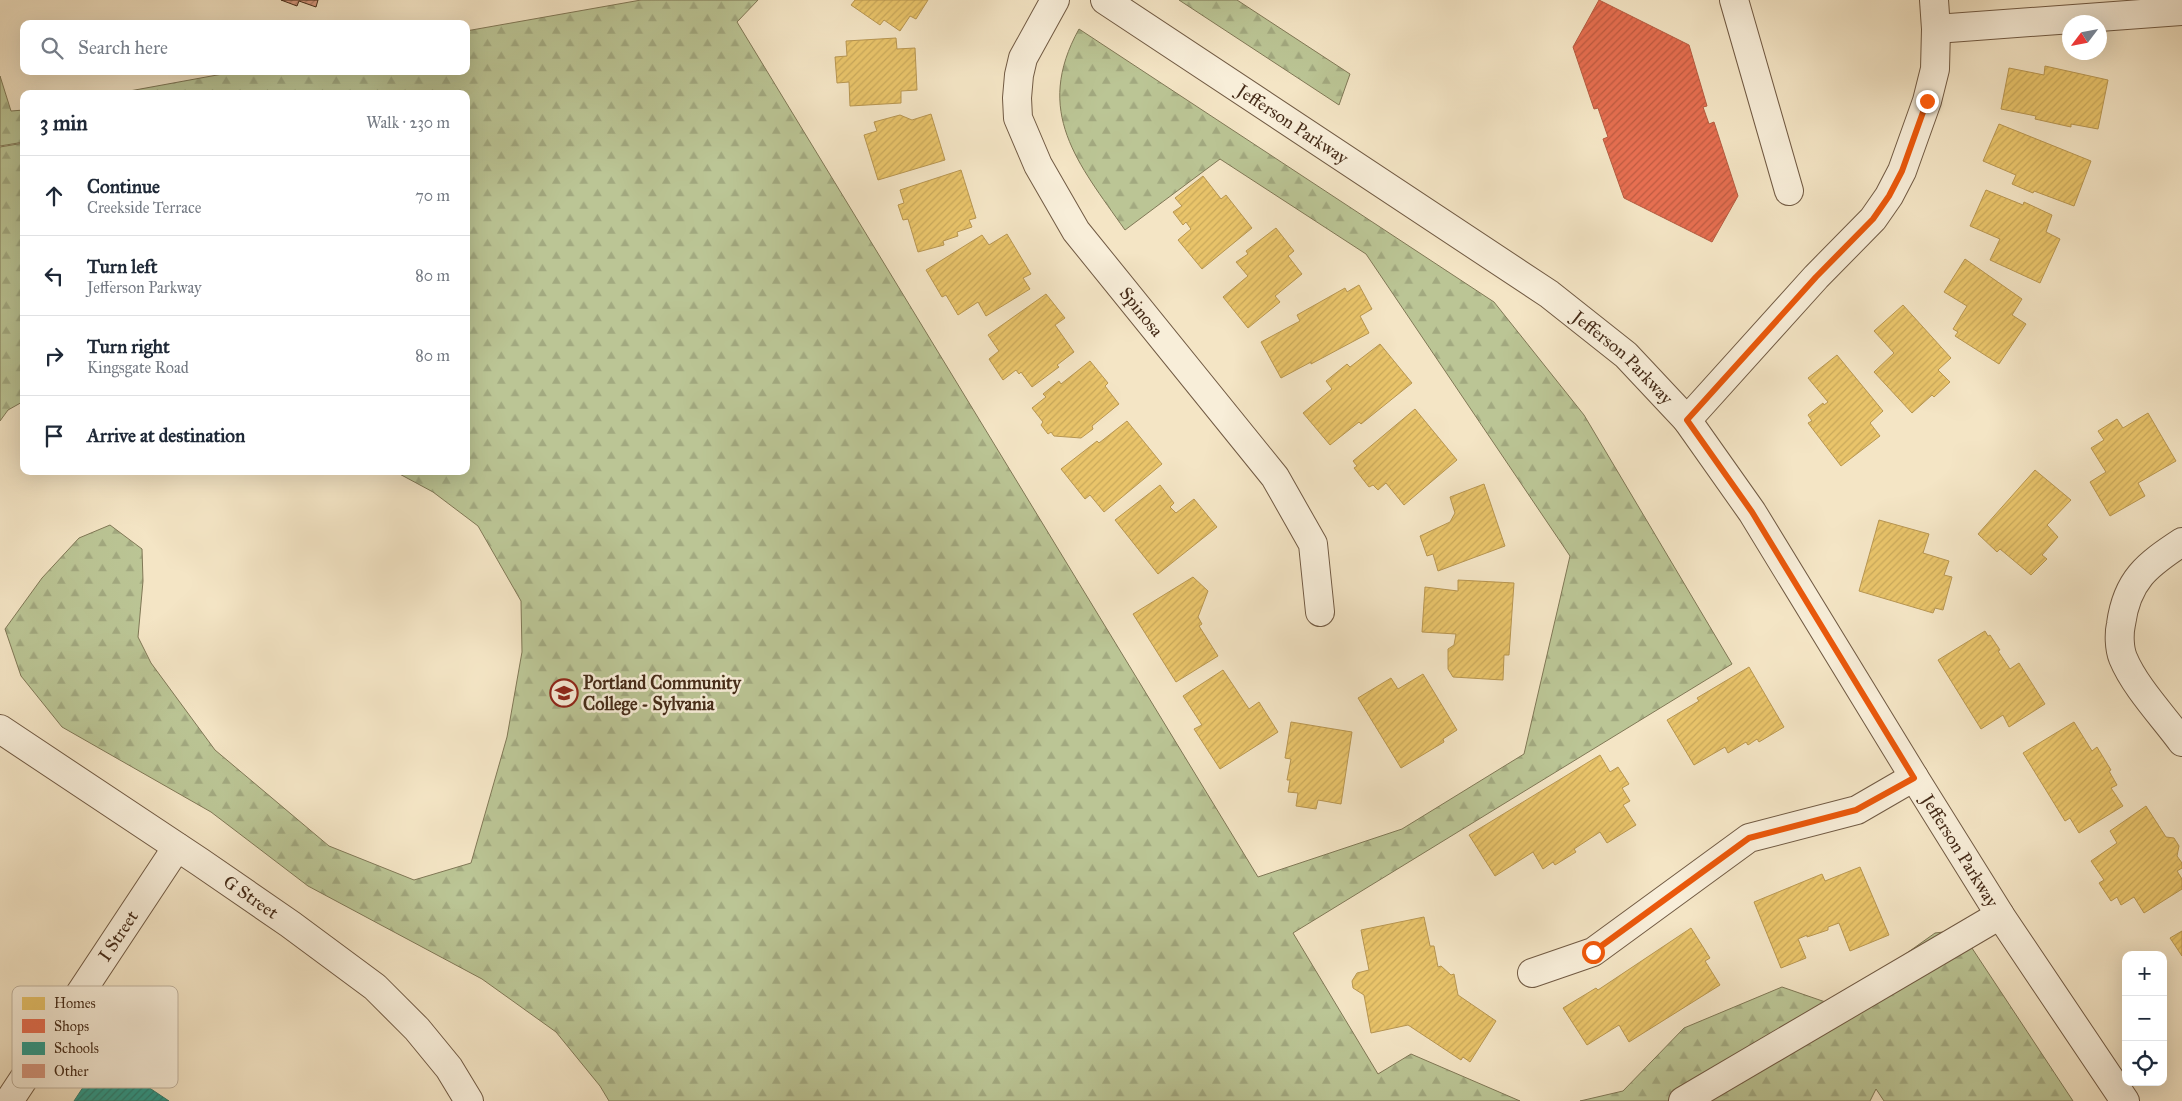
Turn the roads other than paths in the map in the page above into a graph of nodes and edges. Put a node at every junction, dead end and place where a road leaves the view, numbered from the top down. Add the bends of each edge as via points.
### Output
1 (1055, 0) edge
2 (1105, 0) edge
3 (1734, 0) edge
4 (1934, 0) edge
5 (2182, 11) edge
6 (1936, 29) junction
7 (1789, 191) dead end
8 (1687, 420) junction
9 (2182, 542) edge
10 (1320, 612) dead end
11 (0, 730) edge
12 (2182, 742) edge
13 (1914, 778) junction
14 (177, 847) junction
15 (2000, 915) junction
16 (1532, 973) dead end
17 (85, 986) edge
18 (18, 1088) edge
19 (9, 1101) edge
20 (469, 1101) edge
21 (1683, 1101) edge
22 (2125, 1101) edge

1 - 10 street, Spinosa via 1023,58 1019,75 1018,118 1038,166 1076,231 1275,477 1313,544
2 - 8 street, Jefferson Parkway via 1549,294 1626,355
3 - 7 street
4 - 6 street
5 - 6 street
6 - 8 street via 1935,69 1927,101 1902,171 1889,196 1873,219
8 - 13 street, Jefferson Parkway via 1752,512
9 - 12 street via 2155,560 2135,580 2123,606 2120,631 2122,656
11 - 14 street, G Street
13 - 15 street, Jefferson Parkway
13 - 16 street via 1856,810 1749,838 1593,952
14 - 17 street, I Street
14 - 20 street, G Street via 290,924 375,988 417,1029
15 - 21 street
15 - 22 street, Jefferson Parkway
18 - 19 street, I Street

